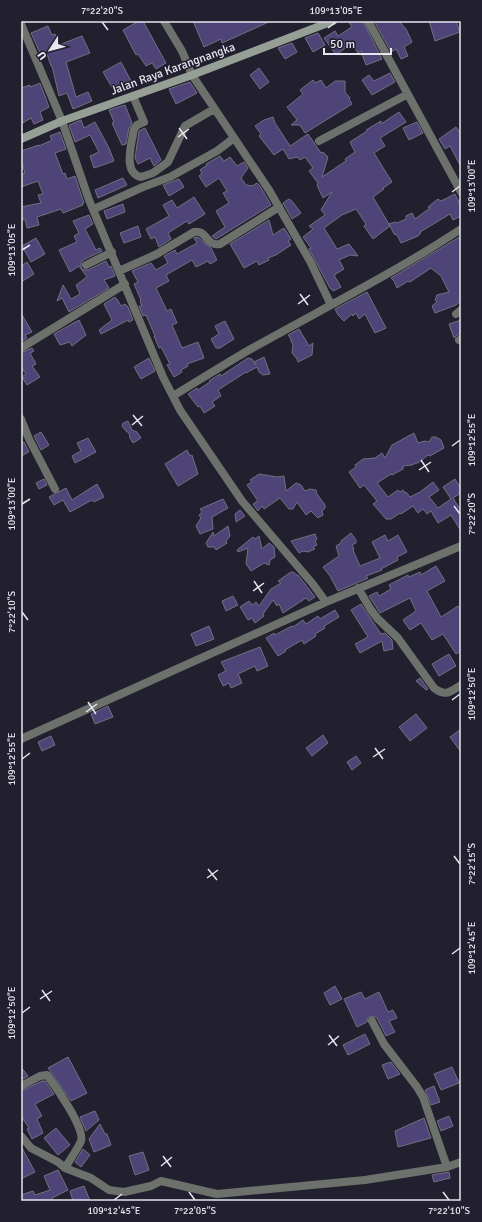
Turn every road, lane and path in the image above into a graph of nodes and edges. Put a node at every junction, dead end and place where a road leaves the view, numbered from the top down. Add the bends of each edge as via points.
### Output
1 (26, 21) edge
2 (164, 21) edge
3 (333, 21) edge
4 (368, 21) edge
5 (21, 24) edge
6 (192, 76) junction
7 (408, 94) junction
8 (133, 96) junction
9 (214, 109) junction
10 (62, 121) junction
11 (234, 138) junction
12 (21, 139) edge
13 (319, 141) dead end
14 (461, 192) edge
15 (279, 207) junction
16 (94, 209) junction
17 (461, 229) edge
18 (112, 252) junction
19 (86, 265) dead end
20 (120, 271) junction
21 (125, 284) junction
22 (331, 305) junction
23 (21, 348) edge
24 (173, 396) junction
25 (21, 419) edge
26 (55, 489) dead end
27 (461, 546) edge
28 (358, 588) junction
29 (326, 602) junction
30 (461, 685) edge
31 (21, 739) edge
32 (372, 1021) dead end
33 (21, 1086) edge
34 (21, 1136) edge
35 (461, 1162) edge
36 (447, 1167) junction
37 (65, 1168) junction
38 (218, 1198) edge

1 - 5 street
2 - 6 street via 182,51
3 - 6 street, Jalan Raya Karangnangka
4 - 7 street
5 - 10 street
6 - 8 street, Jalan Raya Karangnangka
6 - 9 street
7 - 13 street
7 - 14 street
8 - 9 street via 144,120 134,129 129,162 134,174 141,177 153,173 168,162 184,126
8 - 10 street, Jalan Raya Karangnangka
9 - 11 street
10 - 12 street, Jalan Raya Karangnangka
10 - 16 street
11 - 15 street
11 - 16 street via 217,151 170,176
15 - 20 street via 220,244 212,244 203,233 194,232 157,254
15 - 22 street via 310,261
16 - 18 street
17 - 22 street
18 - 19 street
18 - 20 street
20 - 21 street
21 - 23 street
21 - 24 street
22 - 24 street
24 - 29 street via 242,501
25 - 26 street
27 - 28 street
28 - 29 street
28 - 30 street via 371,610 398,638 434,688 445,694
29 - 31 street
32 - 36 street via 384,1044 423,1097
33 - 37 street via 47,1075 77,1122 82,1136 81,1142
34 - 37 street via 31,1148
35 - 36 street
36 - 38 street
37 - 38 street via 91,1178 109,1190 124,1192 161,1181

